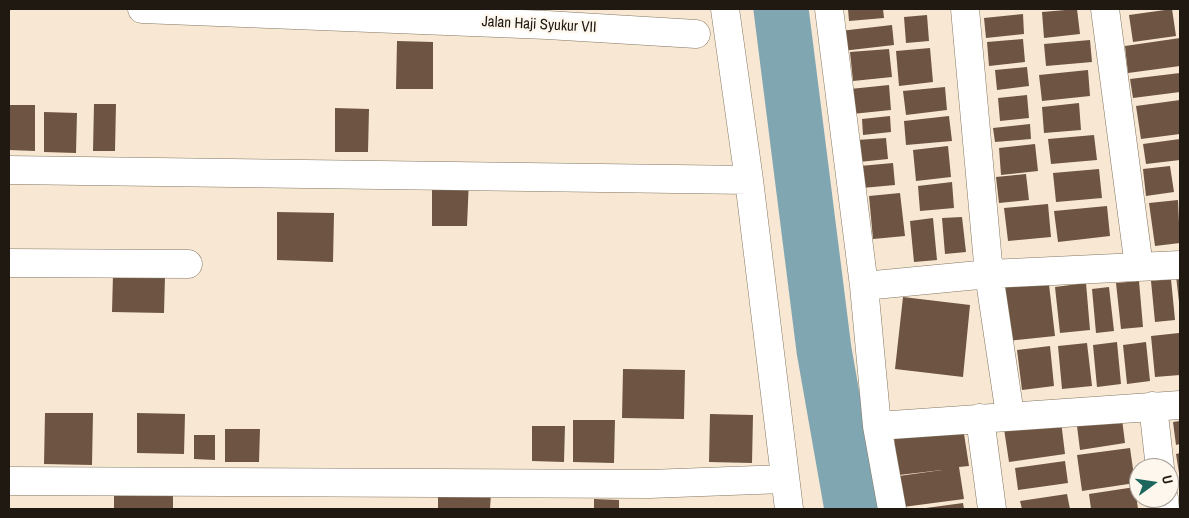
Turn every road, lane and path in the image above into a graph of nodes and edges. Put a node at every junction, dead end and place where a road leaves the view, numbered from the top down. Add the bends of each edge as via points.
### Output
1 (142, 9) edge
2 (725, 9) edge
3 (829, 9) edge
4 (965, 9) edge
5 (1105, 9) edge
6 (696, 34) dead end
7 (9, 170) edge
8 (749, 180) junction
9 (9, 263) edge
10 (188, 264) dead end
11 (1180, 265) edge
12 (1140, 267) junction
13 (989, 274) junction
14 (864, 286) junction
15 (1180, 405) edge
16 (1152, 406) junction
17 (1010, 415) junction
18 (980, 418) junction
19 (878, 426) junction
20 (1159, 458) edge
21 (784, 479) junction
22 (9, 481) edge
23 (789, 509) edge
24 (892, 509) edge
25 (992, 509) edge

1 - 6 street, Jalan Haji Syukur VII
2 - 8 street
3 - 14 street
4 - 13 street
5 - 12 street
7 - 8 street
8 - 21 street
9 - 10 street
11 - 12 street
12 - 13 street
13 - 14 street
13 - 17 street
14 - 19 street
15 - 16 street
16 - 17 street
16 - 20 street
17 - 18 street
18 - 19 street
18 - 25 street
19 - 24 street
21 - 22 street via 649,484
21 - 23 street

